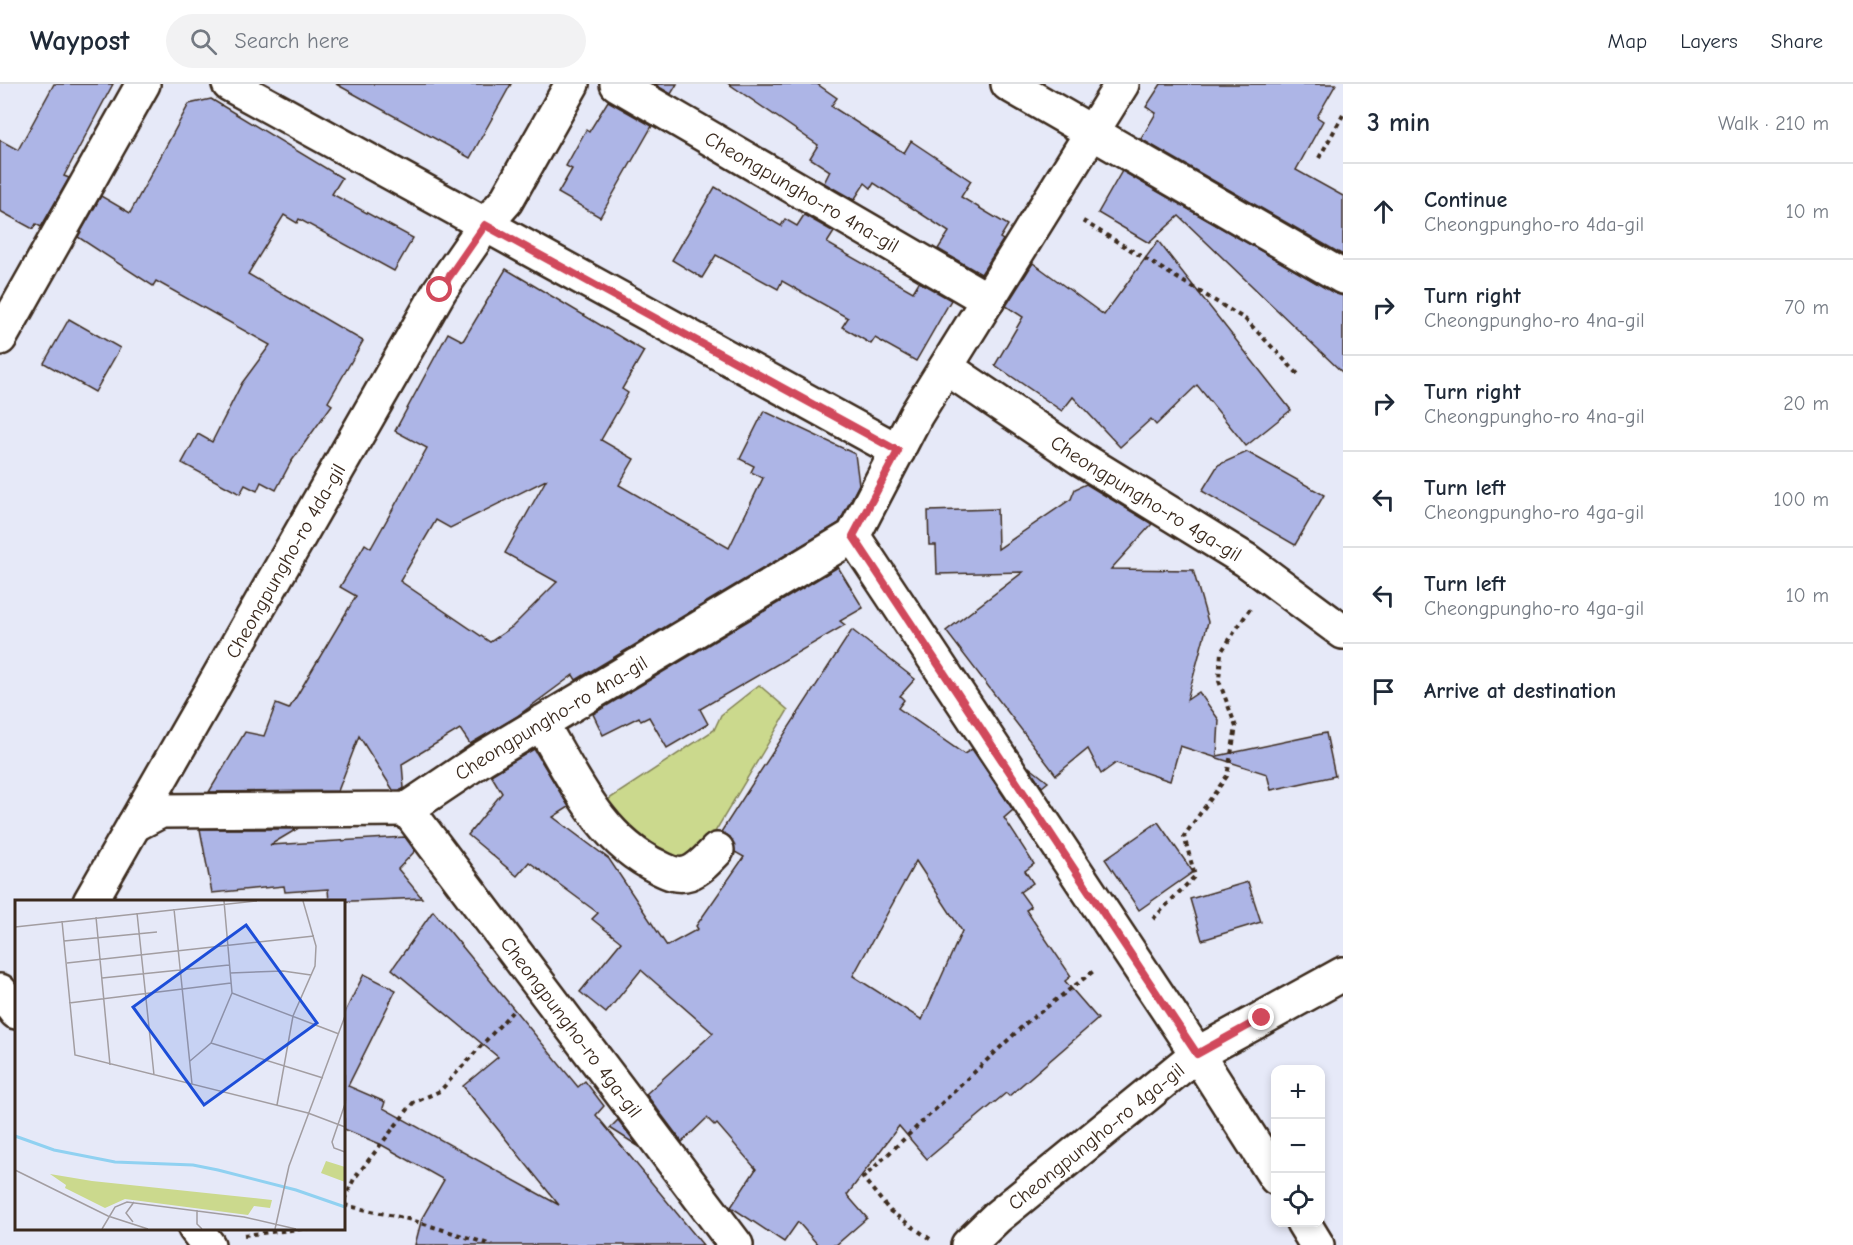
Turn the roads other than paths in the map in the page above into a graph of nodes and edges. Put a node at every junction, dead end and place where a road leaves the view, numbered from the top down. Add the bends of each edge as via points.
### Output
1 (143, 84) edge
2 (229, 84) edge
3 (572, 84) edge
4 (617, 84) edge
5 (1008, 84) edge
6 (1122, 84) edge
7 (1093, 132) junction
8 (485, 225) junction
9 (1343, 277) edge
10 (988, 300) junction
11 (0, 338) edge
12 (948, 368) junction
13 (898, 451) junction
14 (853, 536) junction
15 (1343, 632) edge
16 (541, 723) junction
17 (407, 809) junction
18 (134, 825) junction
19 (717, 850) dead end
20 (91, 900) edge
21 (1343, 974) edge
22 (0, 991) edge
23 (15, 1011) edge
24 (1197, 1054) junction
25 (1272, 1173) edge
26 (1306, 1227) edge
27 (736, 1245) edge
28 (968, 1245) edge
29 (1317, 1245) edge

1 - 11 street
2 - 8 street
3 - 8 street, Cheongpungho-ro 4da-gil via 506,201
4 - 10 street, Cheongpungho-ro 4na-gil
5 - 7 street
6 - 7 street
7 - 9 street
7 - 10 street
8 - 13 street
8 - 18 street, Cheongpungho-ro 4da-gil via 440,290
10 - 12 street
12 - 13 street via 916,415
12 - 15 street, Cheongpungho-ro 4ga-gil via 1080,458 1270,578
13 - 14 street
14 - 16 street, Cheongpungho-ro 4na-gil
14 - 24 street, Cheongpungho-ro 4ga-gil
16 - 17 street, Cheongpungho-ro 4na-gil
16 - 19 street via 603,825 627,848 673,874 698,869
17 - 18 street via 160,811
17 - 27 street, Cheongpungho-ro 4ga-gil
18 - 20 street, Cheongpungho-ro 4da-gil
21 - 24 street, Cheongpungho-ro 4ga-gil
22 - 23 street
24 - 25 street
24 - 28 street, Cheongpungho-ro 4ga-gil
26 - 29 street

